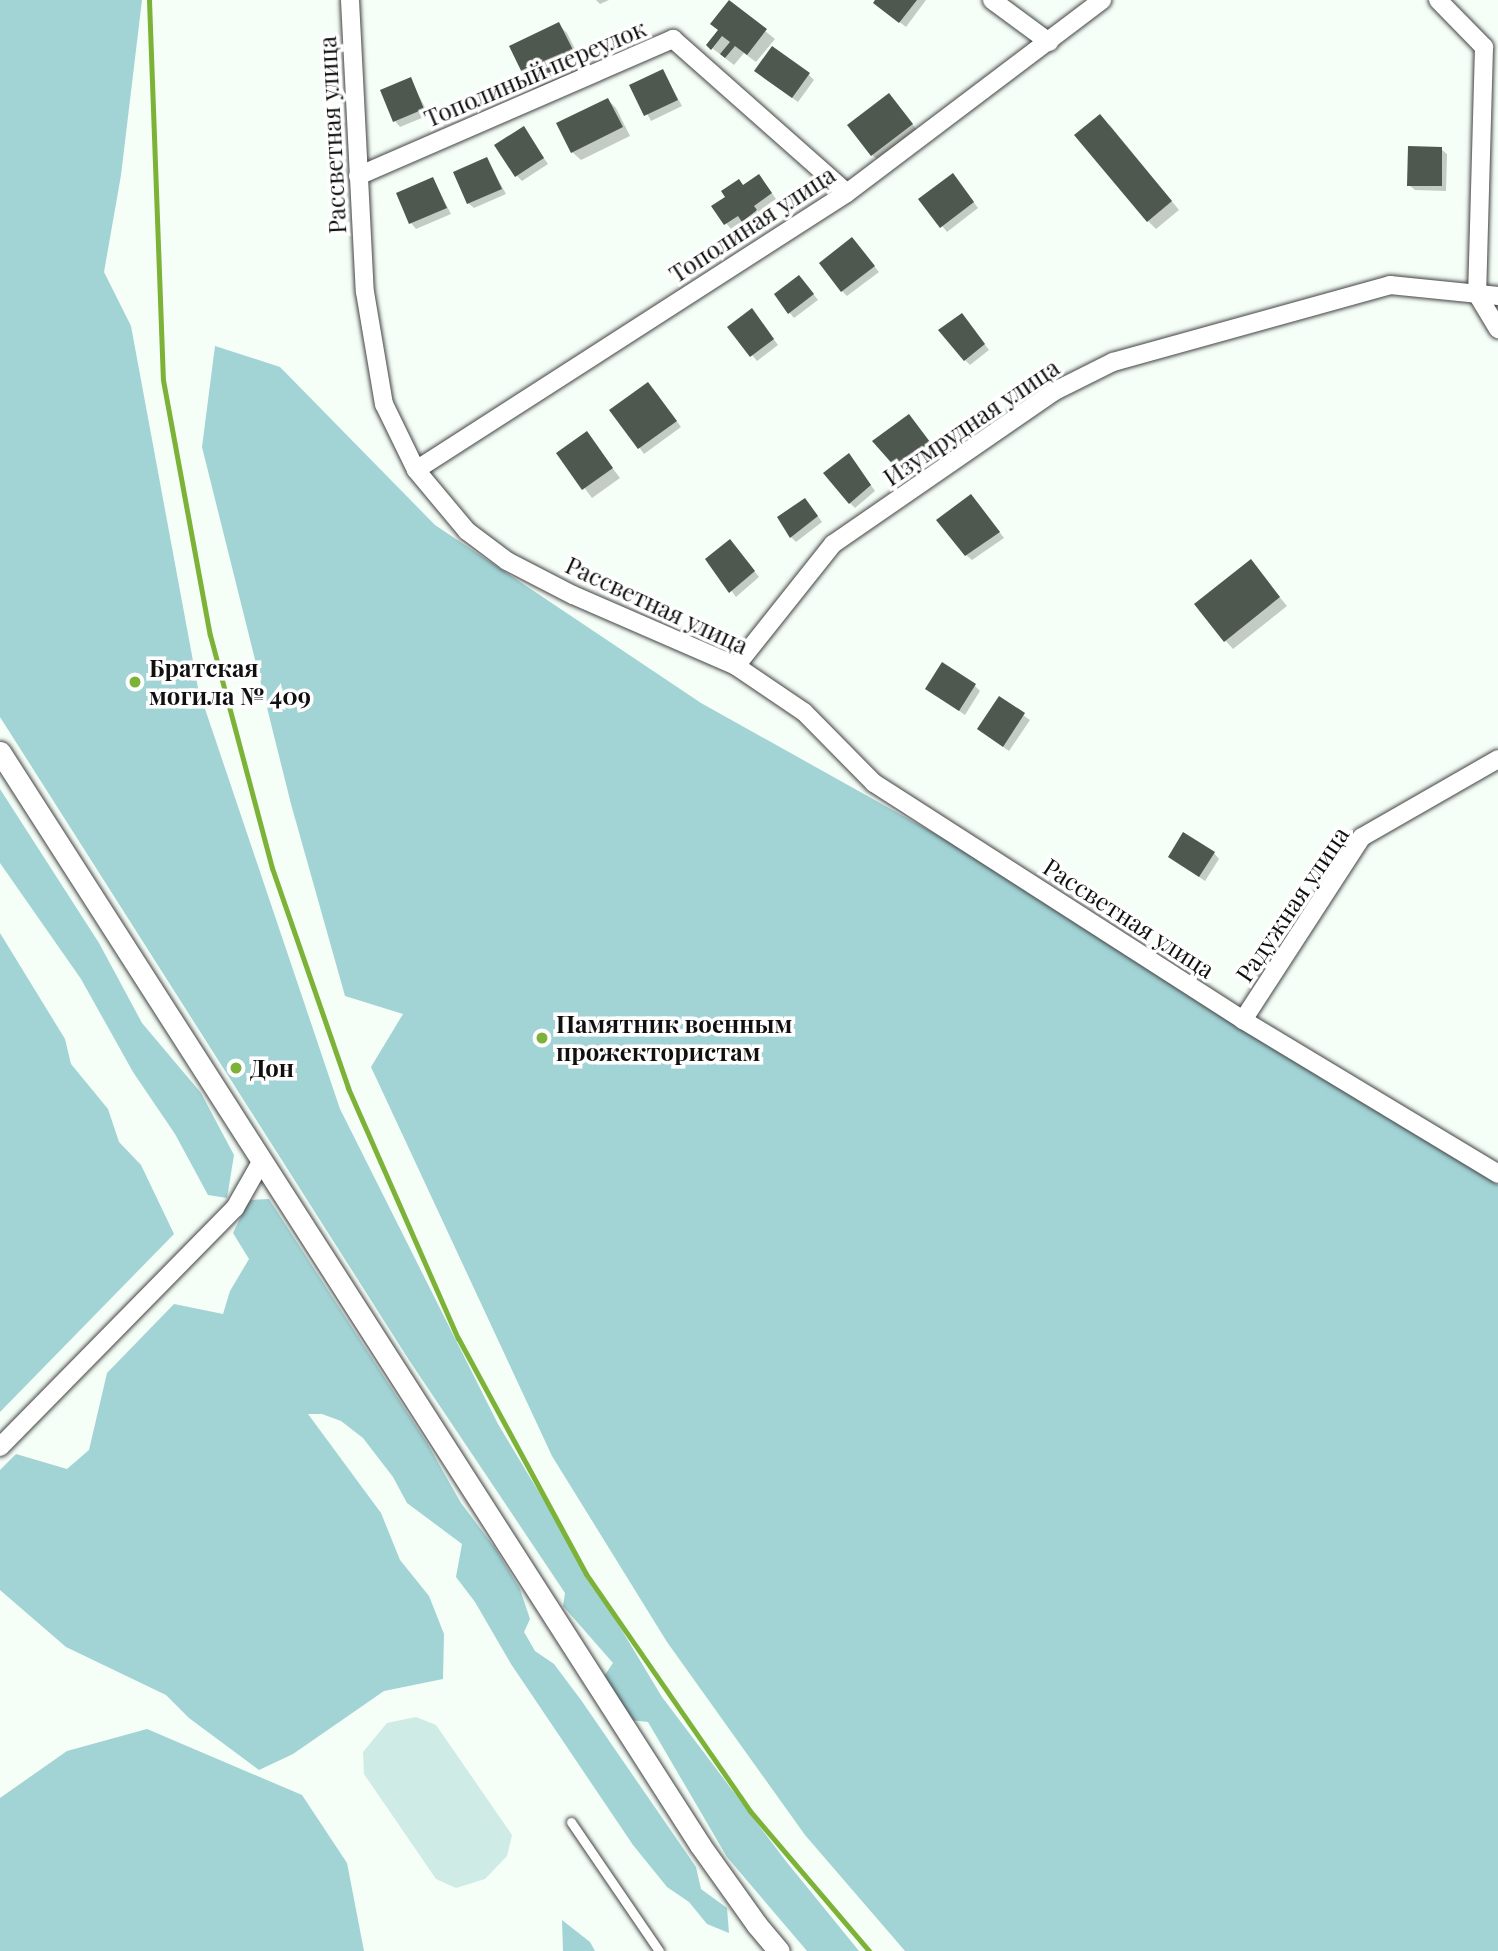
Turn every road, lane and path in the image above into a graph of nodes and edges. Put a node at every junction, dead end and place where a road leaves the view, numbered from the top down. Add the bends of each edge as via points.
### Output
1 (350, 0) edge
2 (992, 0) edge
3 (1102, 0) edge
4 (1438, 0) edge
5 (1049, 42) junction
6 (358, 176) junction
7 (847, 193) junction
8 (1477, 294) junction
9 (1498, 296) edge
10 (1498, 330) edge
11 (416, 470) junction
12 (736, 666) junction
13 (0, 752) edge
14 (1498, 759) edge
15 (1243, 1020) junction
16 (261, 1163) junction
17 (1498, 1174) edge
18 (0, 1447) edge
19 (571, 1822) dead end
20 (659, 1951) edge
21 (779, 1951) edge

1 - 6 street, Рассветная улица
2 - 5 street
3 - 5 street, Тополиная улица
4 - 8 street via 1484,47
5 - 7 street, Тополиная улица
6 - 7 street, Тополиный переулок via 673,39
6 - 11 street, Рассветная улица via 365,292 384,404
7 - 11 street, Тополиная улица
8 - 9 street, Изумрудная улица
8 - 10 street
8 - 12 street, Изумрудная улица via 1390,285 1113,362 1055,391 833,544
11 - 12 street, Рассветная улица via 467,531 507,561
12 - 15 street, Рассветная улица via 804,712 874,783
13 - 16 street
14 - 15 street, Радужная улица via 1362,837
15 - 17 street, Рассветная улица
16 - 18 street via 235,1208
16 - 21 street via 693,1833
19 - 20 lane

